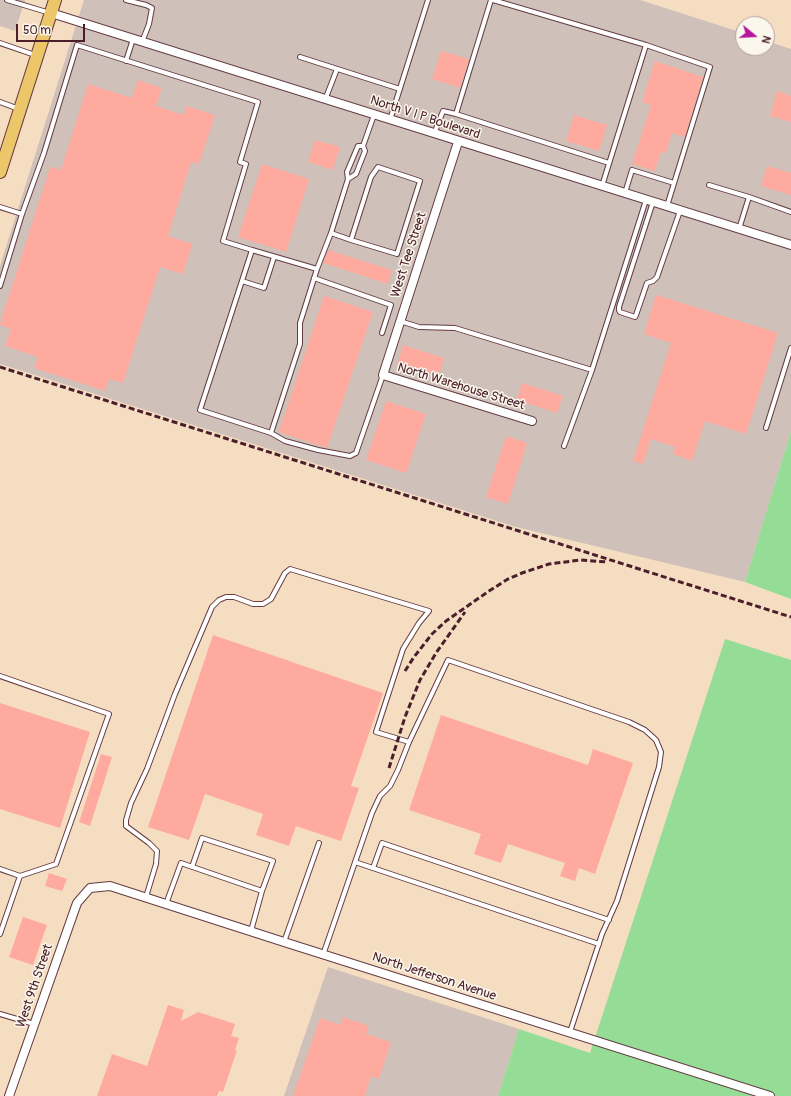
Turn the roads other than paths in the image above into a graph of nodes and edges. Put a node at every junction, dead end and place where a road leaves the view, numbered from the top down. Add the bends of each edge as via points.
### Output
1 (7, 0) edge
2 (55, 0) edge
3 (126, 0) edge
4 (428, 0) edge
5 (492, 0) edge
6 (51, 13) junction
7 (133, 39) junction
8 (142, 42) junction
9 (0, 43) edge
10 (646, 45) junction
11 (38, 56) junction
12 (300, 57) dead end
13 (126, 61) junction
14 (337, 69) junction
15 (400, 88) junction
16 (325, 100) junction
17 (0, 102) edge
18 (20, 109) junction
19 (456, 114) junction
20 (374, 115) junction
21 (389, 120) junction
22 (434, 134) junction
23 (458, 142) junction
24 (363, 146) junction
25 (3, 151) edge
26 (609, 163) junction
27 (0, 172) edge
28 (348, 179) junction
29 (674, 183) junction
30 (709, 185) dead end
31 (602, 186) junction
32 (624, 193) junction
33 (749, 197) junction
34 (650, 201) junction
35 (666, 206) junction
36 (0, 207) edge
37 (680, 211) junction
38 (791, 212) edge
39 (22, 214) junction
40 (738, 229) junction
41 (331, 233) junction
42 (351, 240) junction
43 (791, 246) edge
44 (252, 250) junction
45 (274, 256) junction
46 (317, 269) junction
47 (314, 278) junction
48 (242, 281) junction
49 (0, 286) edge
50 (400, 321) junction
51 (382, 333) dead end
52 (791, 348) edge
53 (592, 370) junction
54 (383, 375) junction
55 (532, 421) dead end
56 (766, 428) dead end
57 (271, 433) junction
58 (564, 446) dead end
59 (0, 676) edge
60 (409, 742) junction
61 (318, 843) dead end
62 (355, 862) junction
63 (192, 867) junction
64 (373, 868) junction
65 (0, 869) edge
66 (20, 876) junction
67 (90, 888) joint
68 (262, 891) junction
69 (146, 897) junction
70 (166, 904) junction
71 (609, 920) junction
72 (251, 931) junction
73 (0, 934) edge
74 (284, 942) junction
75 (599, 944) junction
76 (323, 955) junction
77 (0, 1014) edge
78 (34, 1024) junction
79 (570, 1033) junction
80 (9, 1096) edge
81 (770, 1096) edge

1 - 6 lane
2 - 6 main road
3 - 8 lane via 152,8
4 - 15 lane
5 - 10 lane
5 - 19 lane
6 - 7 street, North V I P Boulevard
6 - 11 main road
7 - 8 street, North V I P Boulevard
7 - 13 lane
8 - 16 street, North V I P Boulevard
9 - 11 lane
10 - 26 lane
10 - 29 lane via 710,67
11 - 18 main road
12 - 14 lane
13 - 39 lane via 77,46
13 - 44 lane via 258,102 240,162 246,164 223,241
14 - 15 lane
14 - 16 lane
15 - 21 lane
16 - 20 street, North V I P Boulevard
17 - 18 lane
18 - 25 main road
19 - 22 lane via 443,111
19 - 26 lane
20 - 21 street, North V I P Boulevard
20 - 24 lane
21 - 22 street, North V I P Boulevard
22 - 23 street, North V I P Boulevard
23 - 31 street, North V I P Boulevard
23 - 50 street, West Tee Street
24 - 28 lane via 365,151 356,174
24 - 28 lane via 358,146 347,172
25 - 27 main road
26 - 31 lane
28 - 41 lane
29 - 32 lane via 632,170
29 - 35 lane
30 - 33 lane
31 - 32 street, North V I P Boulevard
32 - 34 street, North V I P Boulevard
33 - 38 lane
33 - 40 lane
34 - 35 street, North V I P Boulevard
34 - 37 lane via 619,307 620,312 635,317 647,282 657,277
34 - 53 lane
35 - 37 street, North V I P Boulevard
36 - 39 lane
37 - 40 street, North V I P Boulevard
39 - 49 lane
40 - 43 street, North V I P Boulevard
41 - 42 lane
41 - 46 lane
42 - 42 lane via 397,254 420,181 378,167 371,177
44 - 45 lane
44 - 48 lane
45 - 46 lane
45 - 48 lane via 264,288
46 - 47 lane
47 - 51 lane via 391,305
47 - 57 lane via 300,323 300,344
48 - 57 lane via 200,410
50 - 53 lane via 419,327 455,328
50 - 54 street, West Tee Street
52 - 56 lane
53 - 58 lane
54 - 55 street, North Warehouse Street
54 - 57 lane via 356,452 350,456 285,441
59 - 66 lane via 108,714 56,864
60 - 62 lane via 390,786 380,796 372,813
60 - 69 lane via 376,732 403,649 429,611 290,569 285,573 271,599 263,604 253,604 234,597 219,600 212,607 175,694 126,820 126,826 157,851 156,864
60 - 71 lane via 448,660 629,722 645,730 656,740 661,752 659,767
61 - 74 lane
62 - 64 lane
62 - 76 lane
63 - 68 lane
63 - 68 lane via 202,838 273,861
63 - 70 lane via 181,863
64 - 71 lane via 382,843
64 - 75 lane
65 - 66 lane
66 - 73 lane
67 - 69 street, North Jefferson Avenue via 110,886
67 - 78 street, West 9th Street via 76,903
68 - 72 lane
69 - 70 street, North Jefferson Avenue
70 - 72 street, North Jefferson Avenue
71 - 75 lane
72 - 74 street, North Jefferson Avenue
74 - 76 street, North Jefferson Avenue
75 - 79 lane
76 - 79 street, North Jefferson Avenue
77 - 78 lane
78 - 80 street, West 9th Street
79 - 81 street, North Jefferson Avenue

